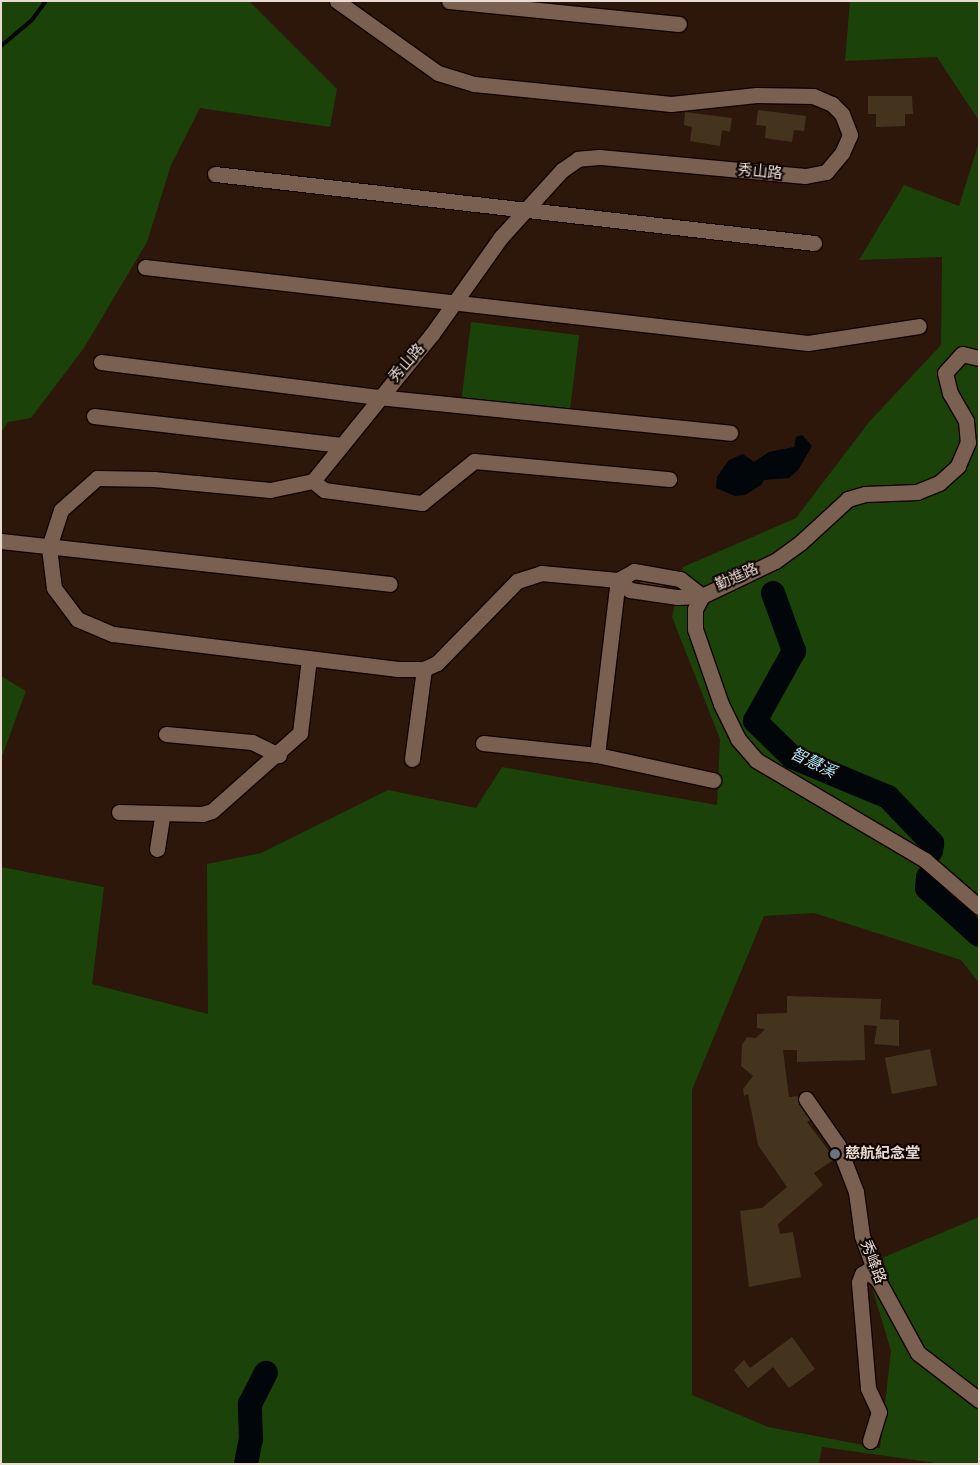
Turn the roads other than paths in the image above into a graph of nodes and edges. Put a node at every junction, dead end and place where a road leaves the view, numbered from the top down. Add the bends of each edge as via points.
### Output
1 (338, 1) edge
2 (449, 1) edge
3 (679, 24) dead end
4 (215, 174) dead end
5 (526, 209) junction
6 (814, 242) dead end
7 (145, 267) dead end
8 (456, 302) junction
9 (918, 326) dead end
10 (979, 358) edge
11 (101, 362) dead end
12 (378, 397) junction
13 (94, 416) dead end
14 (730, 433) dead end
15 (341, 445) junction
16 (669, 478) dead end
17 (313, 481) junction
18 (1, 540) edge
19 (49, 548) junction
20 (618, 580) junction
21 (390, 584) dead end
22 (702, 596) junction
23 (309, 659) junction
24 (424, 669) junction
25 (166, 734) dead end
26 (483, 743) dead end
27 (279, 754) junction
28 (597, 756) junction
29 (412, 758) dead end
30 (713, 780) dead end
31 (119, 812) dead end
32 (163, 813) junction
33 (157, 849) dead end
34 (979, 907) edge
35 (806, 1099) dead end
36 (878, 1280) junction
37 (979, 1400) edge
38 (870, 1441) dead end

1 - 5 street, 秀山路 via 438,73 474,84 671,104 757,95 813,96 832,104 842,114 850,135 842,153 826,172 805,176 599,157 578,159 562,170
2 - 3 street
4 - 5 street
5 - 6 street
5 - 8 street, 秀山路 via 501,237
7 - 8 street
8 - 9 street via 808,344
8 - 12 street, 秀山路
10 - 22 street, 勤進路 via 962,354 945,373 950,393 966,421 968,442 958,466 939,483 917,492 865,494 848,499 775,561
11 - 12 street
12 - 14 street
12 - 15 street, 秀山路
13 - 15 street
15 - 17 street, 秀山路
16 - 17 street via 474,461 422,504 324,490
17 - 19 street via 270,490 154,479 97,478 61,510
18 - 19 street
19 - 21 street
19 - 23 street via 54,588 77,619 114,634
20 - 22 street via 634,571 680,579
20 - 24 street via 540,573 517,581 437,663
20 - 28 street
22 - 34 street, 勤進路 via 695,609 694,629 720,704 738,739 756,760 925,860
23 - 24 street
23 - 27 street via 300,733
24 - 29 street
25 - 27 street via 252,742
26 - 28 street
27 - 32 street via 212,812
28 - 30 street
31 - 32 street
32 - 33 street
35 - 36 street, 秀峰路 via 838,1145 856,1192 862,1236
36 - 37 street, 秀峰路 via 918,1353
36 - 38 street via 867,1270 859,1282 868,1388 879,1412

